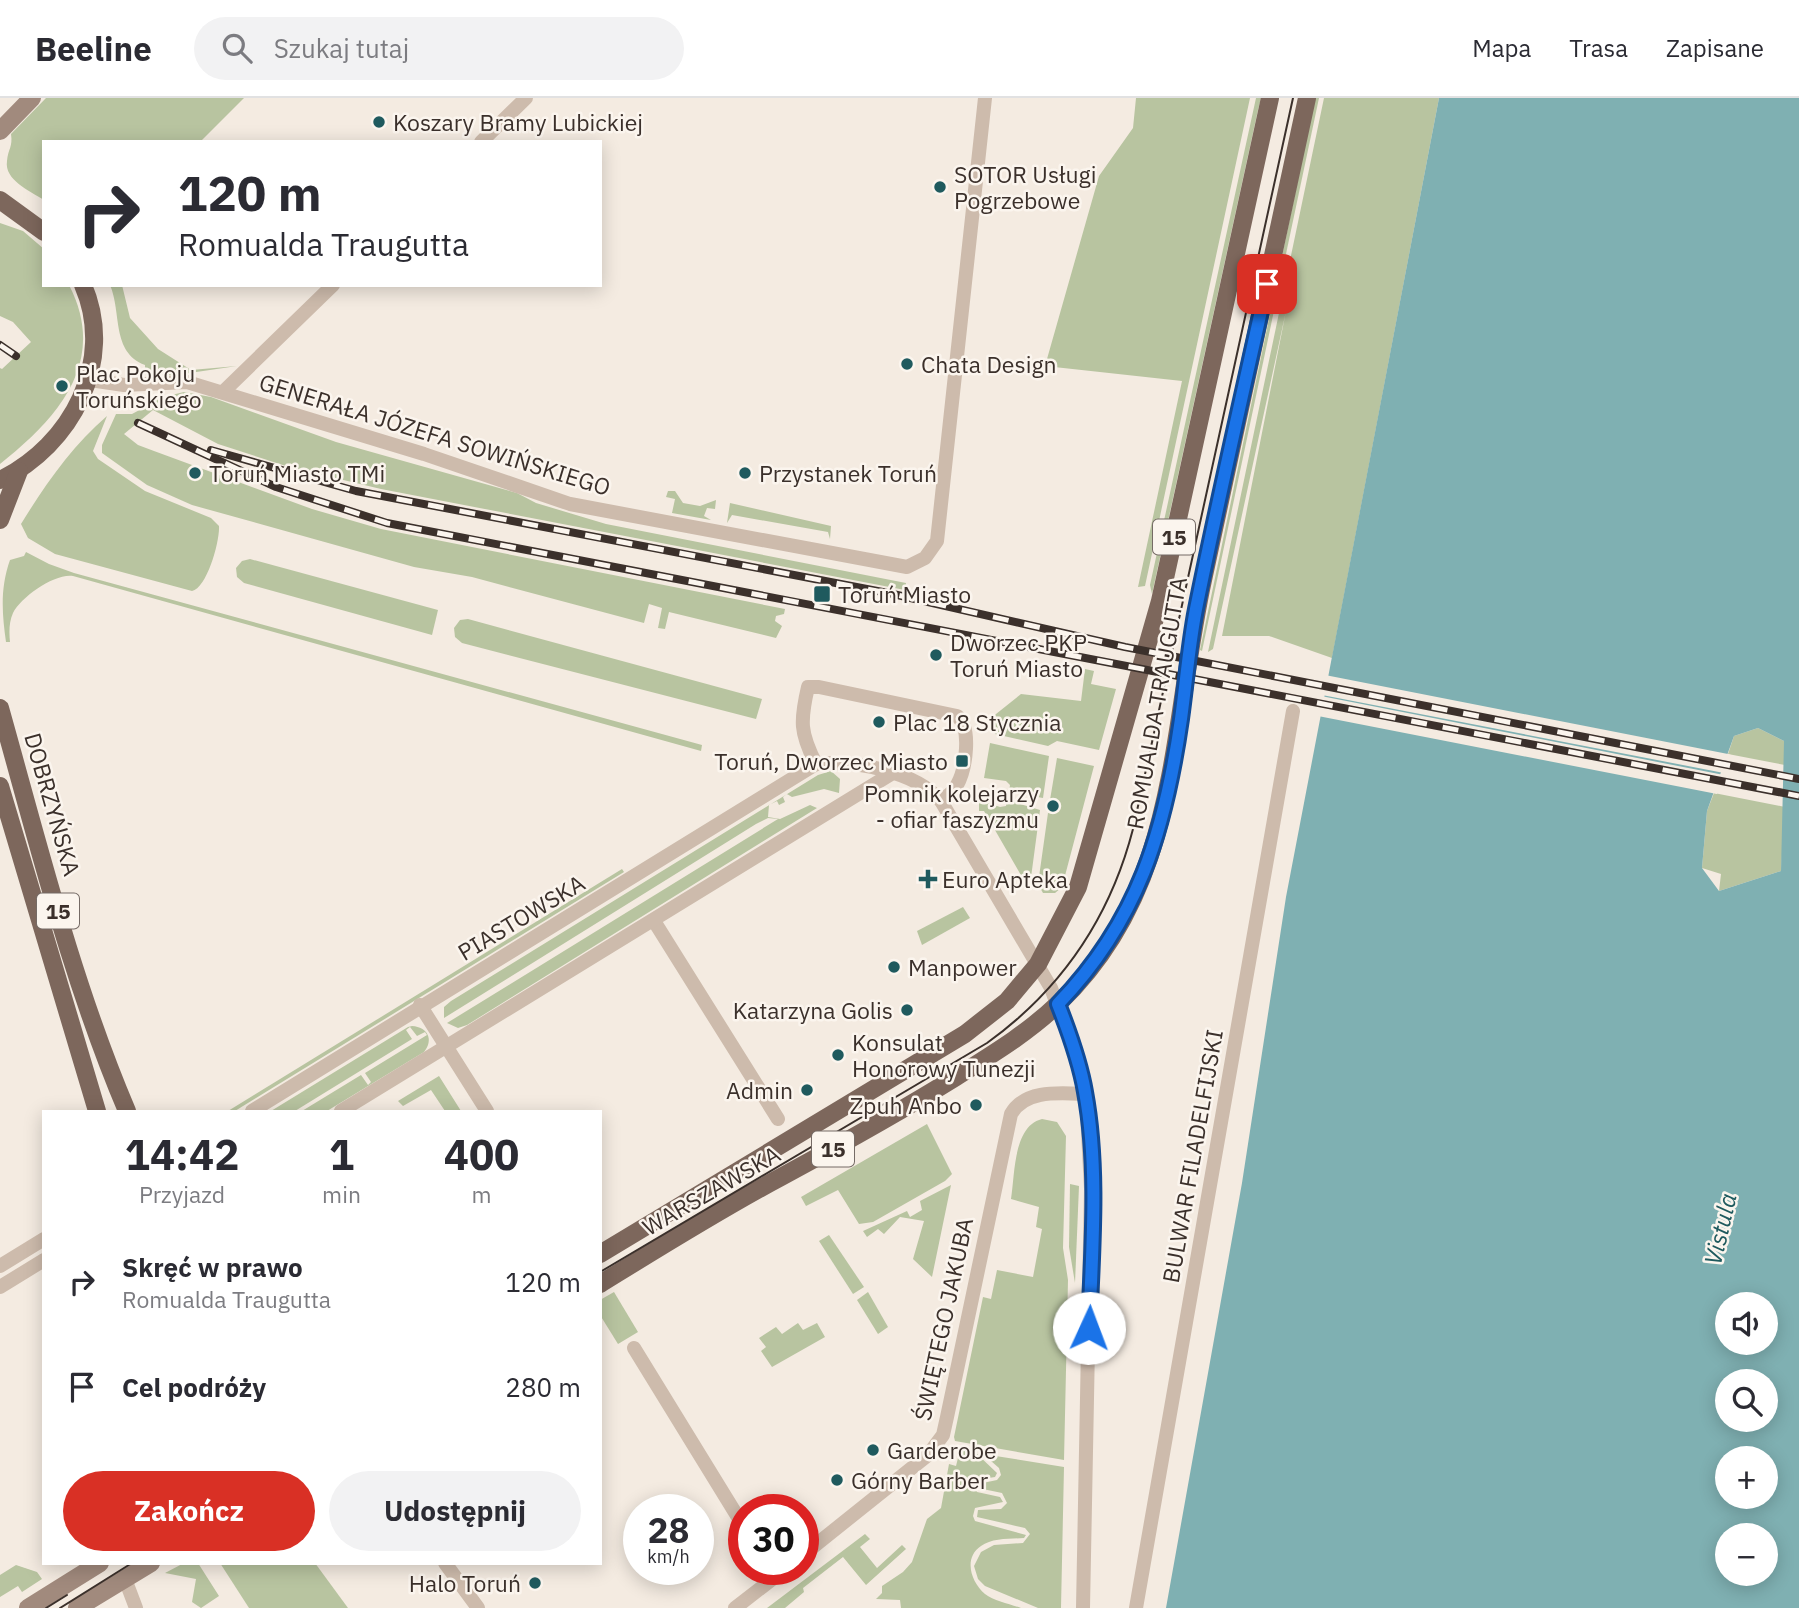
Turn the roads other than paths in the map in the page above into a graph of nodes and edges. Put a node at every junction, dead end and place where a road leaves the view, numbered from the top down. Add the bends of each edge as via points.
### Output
1 (32, 98) edge
2 (526, 98) edge
3 (985, 98) edge
4 (1270, 98) edge
5 (1307, 98) edge
6 (0, 131) edge
7 (483, 140) edge
8 (0, 200) edge
9 (42, 231) edge
10 (84, 287) edge
11 (331, 287) edge
12 (90, 380) junction
13 (223, 392) junction
14 (19, 471) junction
15 (0, 480) edge
16 (0, 520) edge
17 (0, 708) edge
18 (1293, 711) dead end
19 (816, 764) junction
20 (891, 774) junction
21 (0, 786) edge
22 (941, 801) junction
23 (654, 921) junction
24 (1038, 964) junction
25 (1058, 1004) junction
26 (421, 1005) junction
27 (446, 1046) junction
28 (1086, 1094) junction
29 (97, 1110) edge
30 (127, 1110) edge
31 (254, 1110) edge
32 (343, 1110) edge
33 (486, 1110) edge
34 (778, 1119) dead end
35 (42, 1240) edge
36 (602, 1253) edge
37 (42, 1261) edge
38 (0, 1266) edge
39 (602, 1283) edge
40 (0, 1287) edge
41 (635, 1348) dead end
42 (728, 1501) edge
43 (819, 1542) edge
44 (97, 1565) edge
45 (148, 1565) edge
46 (446, 1565) edge
47 (125, 1579) junction
48 (761, 1585) edge
49 (28, 1608) edge
50 (78, 1608) edge
51 (136, 1608) edge
52 (478, 1608) edge
53 (735, 1608) edge
54 (1083, 1608) edge
55 (1136, 1608) edge

1 - 6 street
2 - 7 street
3 - 13 street, GENERAŁA JÓZEFA SOWIŃSKIEGO via 937,541 919,564 907,567 570,504
4 - 24 main road, ROMUALDA TRAUGUTTA / 15 via 1160,601 1078,887
5 - 25 main road, ROMUALDA TRAUGUTTA / 15 via 1196,612 1181,722 1157,839 1118,928 1088,972
8 - 9 main road
10 - 12 main road via 96,333
11 - 13 street
12 - 13 street, GENERAŁA JÓZEFA SOWIŃSKIEGO via 124,385 187,383
12 - 14 main road via 71,416
14 - 15 main road
14 - 16 main road
17 - 30 main road, DOBRZYŃSKA / 15 via 61,921
18 - 55 street, BULWAR FILADELFIJSKI
19 - 20 street via 849,764
19 - 22 street via 802,733 808,687 957,716 967,733 958,784
19 - 26 street, PIASTOWSKA
20 - 22 street via 924,786
20 - 23 street
21 - 29 main road, DOBRZYŃSKA / 15
22 - 24 street
23 - 27 street
23 - 34 street
24 - 25 street
24 - 36 main road, WARSZAWSKA / 15 via 1007,1001 965,1034
25 - 28 street
25 - 39 main road, WARSZAWSKA / 15 via 1003,1047 884,1122 709,1217
26 - 27 street
26 - 31 street, PIASTOWSKA
27 - 32 street
27 - 33 street
28 - 43 street, ŚWIĘTEGO JAKUBA via 1026,1099 1011,1114 939,1441 912,1469
28 - 54 street via 1091,1202
35 - 38 street
37 - 40 street
41 - 42 street
44 - 49 street
45 - 47 street
46 - 52 street
47 - 50 street
47 - 51 street
48 - 53 street

